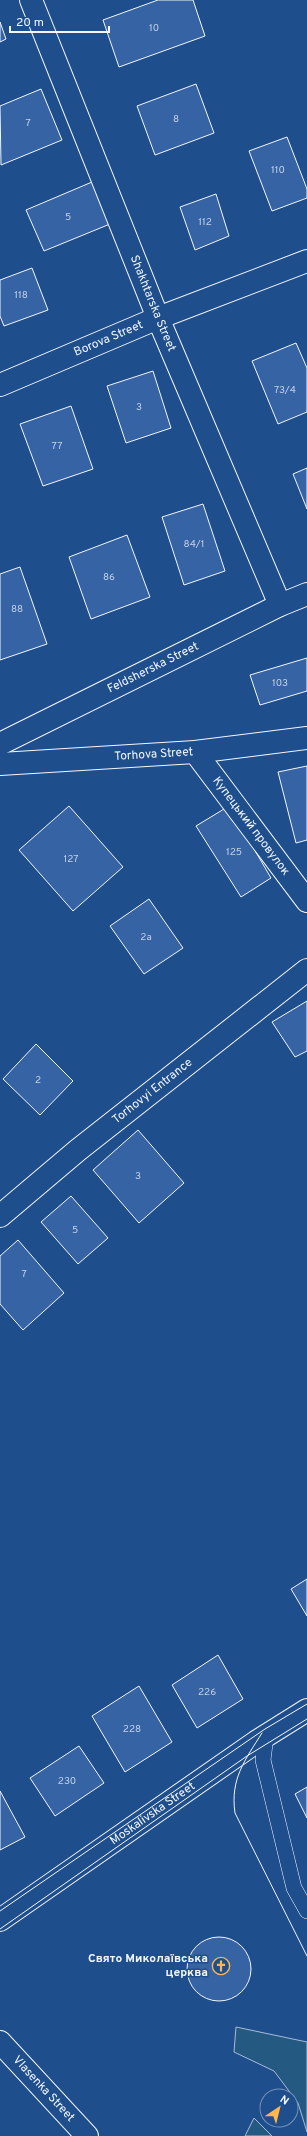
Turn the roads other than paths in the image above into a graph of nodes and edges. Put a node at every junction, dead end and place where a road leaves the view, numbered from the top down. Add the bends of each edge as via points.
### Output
1 (31, 0) edge
2 (307, 261) edge
3 (158, 318) junction
4 (0, 385) edge
5 (307, 594) edge
6 (280, 605) junction
7 (307, 738) edge
8 (0, 744) edge
9 (195, 752) junction
10 (0, 764) edge
11 (307, 901) edge
12 (307, 970) edge
13 (0, 1216) edge
14 (307, 1710) edge
15 (261, 1739) junction
16 (307, 1911) edge
17 (0, 1920) edge
18 (0, 2042) edge
19 (87, 2136) edge

1 - 3 street, Shakhtarska Street
2 - 3 street, Borova Street
3 - 4 street, Borova Street
3 - 6 street, Shakhtarska Street
5 - 6 street, Feldsherska Street
6 - 8 street, Feldsherska Street
7 - 9 street, Torhova Street
9 - 10 street, Torhova Street
9 - 11 street, Купецький провулок
12 - 13 street, Torhovyi Entrance via 78,1150
14 - 15 street, Moskalivska Street
15 - 16 lane via 265,1744 263,1760 294,1888
15 - 17 street, Moskalivska Street
18 - 19 street, Vlasenka Street

